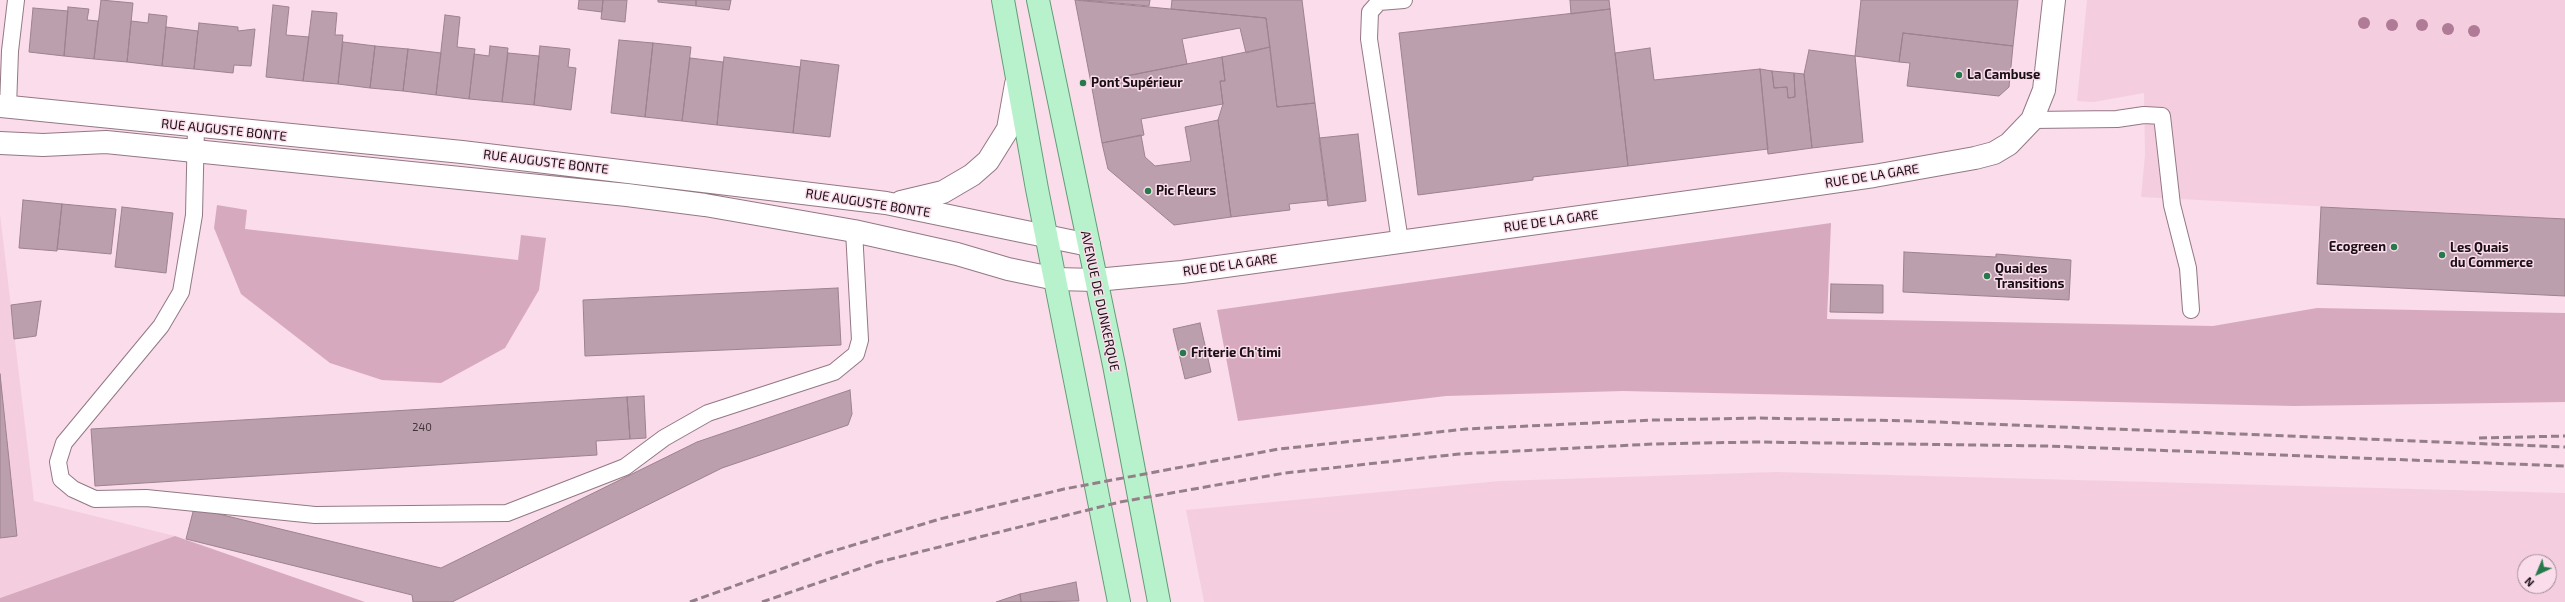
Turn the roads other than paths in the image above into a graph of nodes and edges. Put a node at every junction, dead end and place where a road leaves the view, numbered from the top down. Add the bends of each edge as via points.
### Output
1 (16, 0) edge
2 (1003, 0) edge
3 (1038, 0) edge
4 (1404, 0) edge
5 (2054, 0) edge
6 (1017, 79) junction
7 (4, 107) edge
8 (2032, 120) junction
9 (196, 127) junction
10 (0, 143) edge
11 (196, 151) junction
12 (886, 203) junction
13 (854, 231) junction
14 (1047, 236) junction
15 (1400, 241) junction
16 (1089, 245) junction
17 (1056, 279) junction
18 (1096, 280) junction
19 (2191, 310) dead end
20 (1119, 602) edge
21 (1159, 602) edge

1 - 7 lane
2 - 6 main road
3 - 16 main road, AVENUE DE DUNKERQUE
4 - 15 lane via 1379,2 1370,12 1369,39
5 - 8 street, RUE DE LA GARE via 2044,90
6 - 12 street via 1008,129 988,161 967,178 943,192 910,201
6 - 14 main road
7 - 9 street, RUE AUGUSTE BONTE
8 - 15 street, RUE DE LA GARE via 2022,134 2009,144 1994,153 1975,158 1874,176
8 - 19 lane via 2162,116 2172,205 2188,268
9 - 11 lane
9 - 12 street, RUE AUGUSTE BONTE via 462,152
10 - 11 street, RUE AUGUSTE BONTE via 43,145 106,142
11 - 13 street, RUE AUGUSTE BONTE via 705,205
11 - 13 lane via 194,215 181,292 161,326 64,443 58,462 61,479 95,499 146,498 315,515 507,513 625,467 664,438 708,413 834,372 856,354 860,340
12 - 14 street, RUE AUGUSTE BONTE
13 - 17 street, RUE AUGUSTE BONTE
14 - 16 street, RUE AUGUSTE BONTE
14 - 17 main road
15 - 18 street, RUE DE LA GARE via 1182,272
16 - 18 main road, AVENUE DE DUNKERQUE
17 - 18 street, RUE DE LA GARE
17 - 20 main road
18 - 21 main road, AVENUE DE DUNKERQUE

